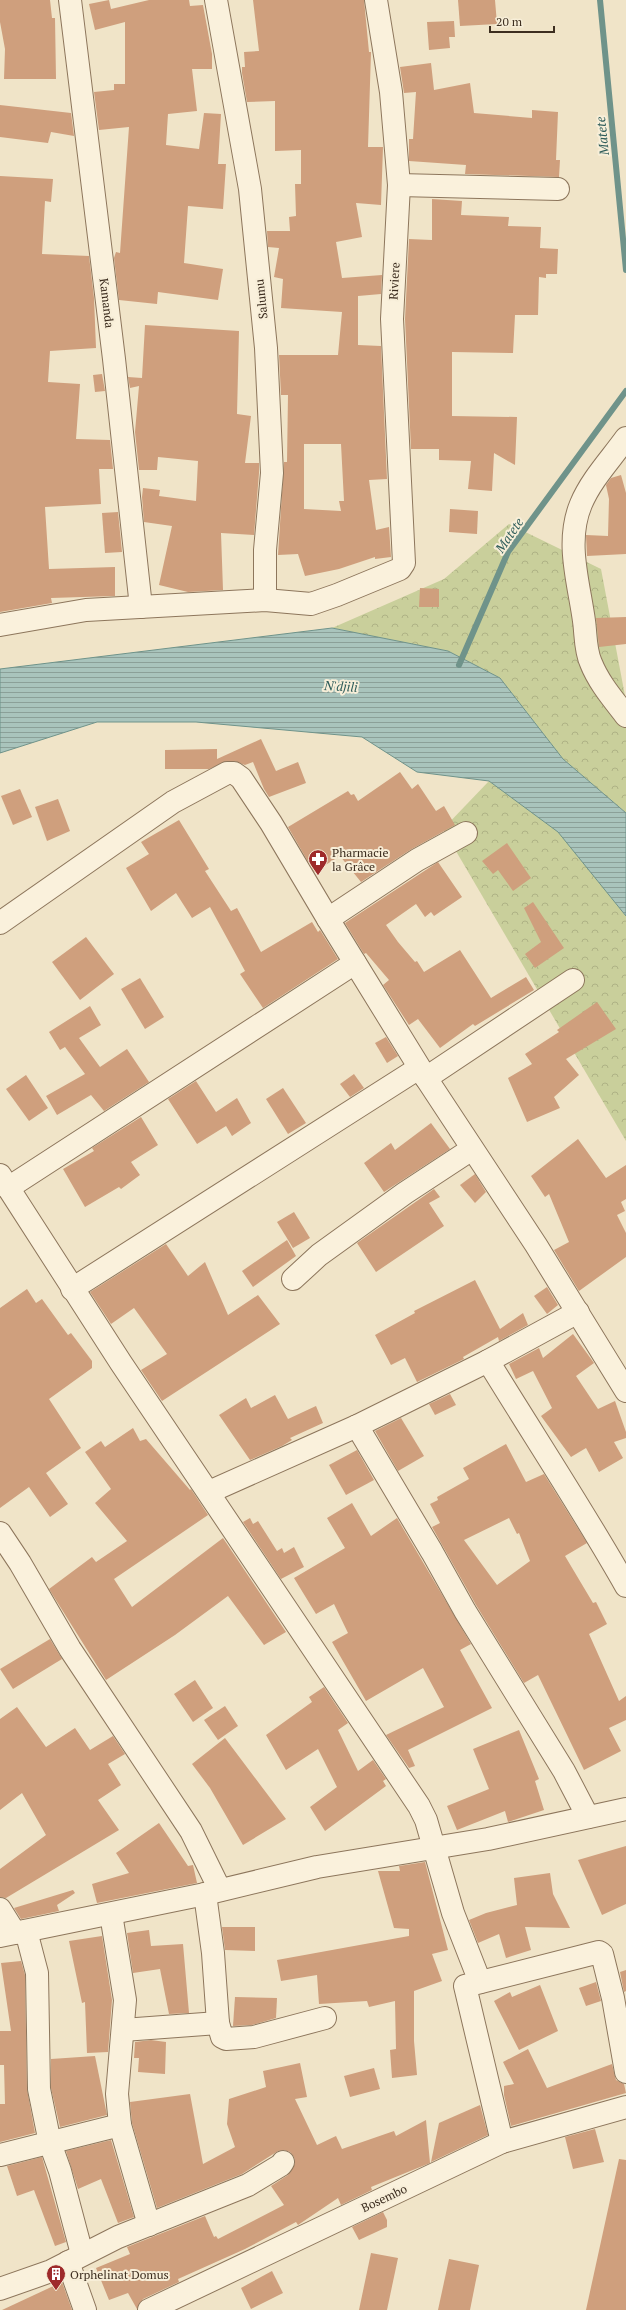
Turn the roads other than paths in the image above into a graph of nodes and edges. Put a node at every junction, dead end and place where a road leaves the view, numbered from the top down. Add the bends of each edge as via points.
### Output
1 (70, 0) edge
2 (216, 0) edge
3 (376, 0) edge
4 (399, 185) junction
5 (558, 189) dead end
6 (626, 438) edge
7 (265, 600) junction
8 (141, 607) junction
9 (0, 625) edge
10 (626, 716) edge
11 (466, 833) dead end
12 (328, 919) junction
13 (0, 923) edge
14 (354, 963) junction
15 (573, 980) dead end
16 (422, 1073) junction
17 (472, 1149) junction
18 (4, 1182) edge
19 (292, 1279) dead end
20 (72, 1289) junction
21 (578, 1312) junction
22 (488, 1361) junction
23 (626, 1391) edge
24 (357, 1426) junction
25 (209, 1492) junction
26 (0, 1533) edge
27 (626, 1586) edge
28 (626, 1809) edge
29 (588, 1817) junction
30 (434, 1848) junction
31 (212, 1892) junction
32 (0, 1909) edge
33 (111, 1914) junction
34 (14, 1933) edge
35 (480, 1982) junction
36 (325, 2018) dead end
37 (218, 2023) junction
38 (124, 2030) junction
39 (626, 2072) edge
40 (626, 2107) edge
41 (120, 2124) junction
42 (502, 2142) junction
43 (50, 2143) junction
44 (0, 2155) edge
45 (283, 2162) dead end
46 (149, 2225) junction
47 (75, 2258) junction
48 (0, 2289) edge
49 (85, 2310) edge
50 (149, 2310) edge

1 - 8 street, Kamanda
2 - 7 street, Salumu via 250,189 266,348 272,473 265,550
3 - 4 street, Riviere via 391,92
4 - 5 street
4 - 7 street, Riviere via 392,319 404,563 400,569 310,604
6 - 10 street via 580,505 575,531 574,564 590,663
7 - 8 street
8 - 9 street via 86,610
11 - 12 street via 417,860
12 - 13 street via 241,778 234,773 227,773 173,802
12 - 14 street
14 - 16 street
14 - 18 street
15 - 16 street
16 - 17 street
16 - 20 street
17 - 19 street via 319,1255
17 - 21 street
18 - 20 street
20 - 25 street
21 - 22 street
21 - 23 street
22 - 24 street
22 - 27 street via 571,1492
24 - 25 street
24 - 29 street via 465,1611 564,1771
25 - 30 street via 419,1806
26 - 31 street via 70,1649 191,1831
28 - 29 street
29 - 30 street
30 - 31 street via 317,1868
30 - 35 street via 454,1913
31 - 33 street
31 - 37 street
32 - 34 street
33 - 34 street
33 - 38 street via 125,2000
34 - 43 street via 37,1973 40,2089
35 - 39 street via 599,1952 602,1954 613,1998
35 - 42 street via 466,1986
36 - 37 street via 254,2037 222,2037
37 - 38 street
38 - 41 street via 117,2094
40 - 42 street, Bosembo
41 - 43 street
41 - 46 street
42 - 50 street, Bosembo
43 - 44 street
43 - 47 street via 60,2171
45 - 46 street via 281,2166 248,2185
46 - 47 street
47 - 48 street via 51,2271
47 - 49 street

